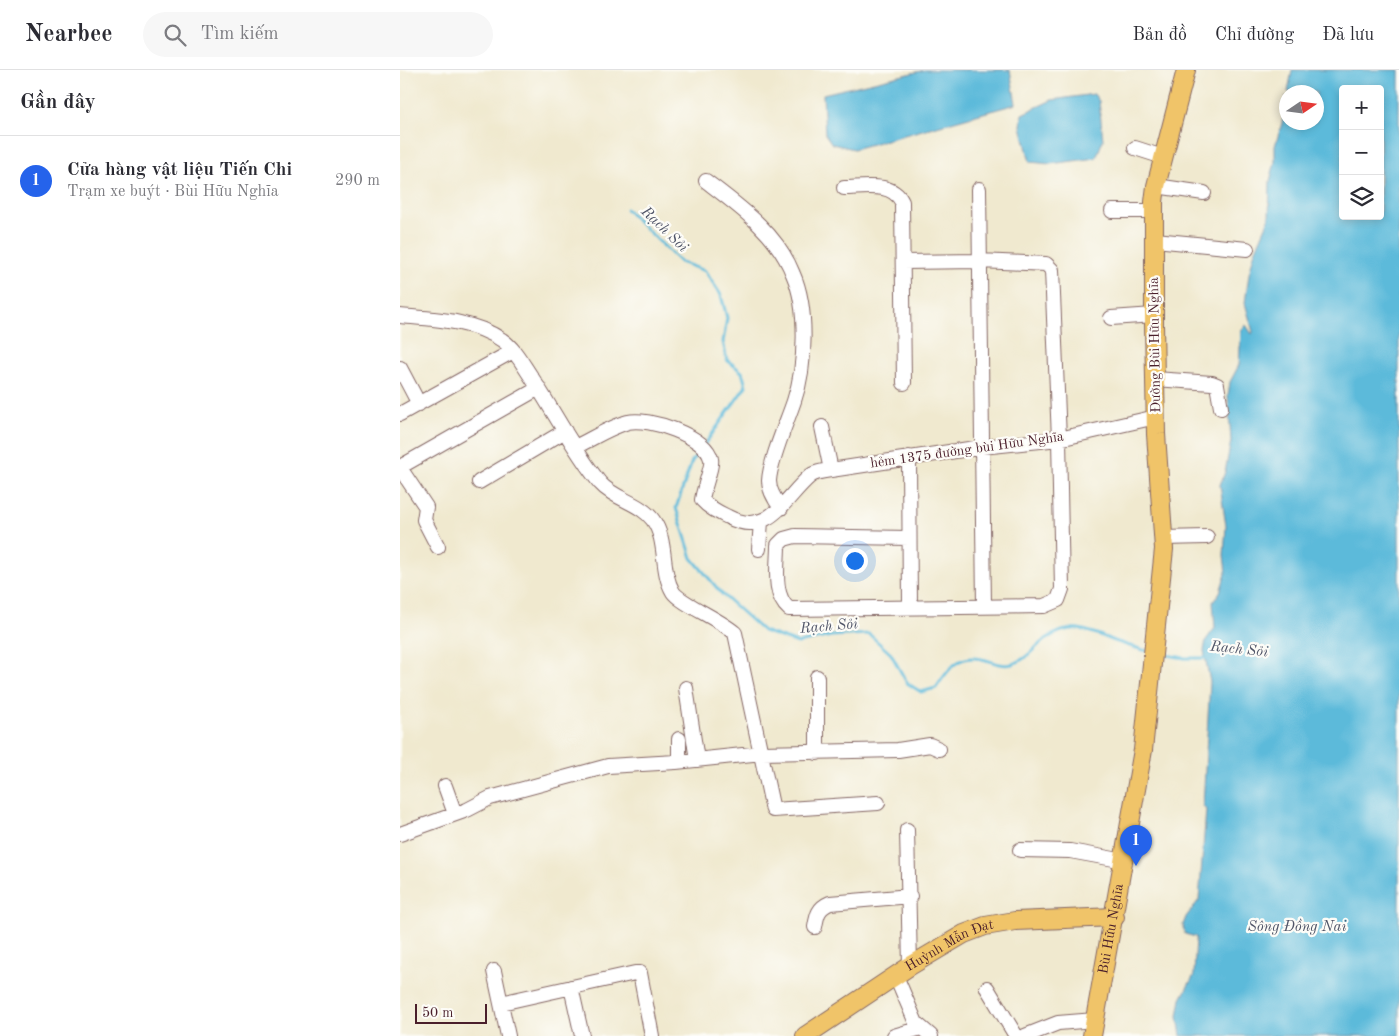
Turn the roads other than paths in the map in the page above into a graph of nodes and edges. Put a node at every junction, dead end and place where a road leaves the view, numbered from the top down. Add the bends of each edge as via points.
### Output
1 (1186, 70) edge
2 (1135, 148) dead end
3 (1163, 157) junction
4 (706, 181) dead end
5 (1156, 186) junction
6 (844, 188) dead end
7 (979, 189) dead end
8 (1204, 193) dead end
9 (1112, 210) dead end
10 (1154, 211) junction
11 (1155, 240) junction
12 (1247, 249) dead end
13 (980, 261) junction
14 (903, 262) junction
15 (1154, 315) junction
16 (400, 316) edge
17 (1111, 318) dead end
18 (513, 351) junction
19 (400, 368) edge
20 (1155, 379) junction
21 (904, 383) dead end
22 (539, 388) junction
23 (420, 404) junction
24 (1221, 408) dead end
25 (400, 414) edge
26 (1156, 417) junction
27 (822, 426) dead end
28 (565, 431) junction
29 (1059, 439) junction
30 (575, 447) junction
31 (982, 447) junction
32 (909, 457) junction
33 (400, 468) edge
34 (831, 470) junction
35 (479, 482) dead end
36 (785, 504) junction
37 (761, 521) junction
38 (1207, 537) dead end
39 (909, 538) junction
40 (1163, 538) junction
41 (438, 547) dead end
42 (759, 549) dead end
43 (984, 606) junction
44 (910, 607) junction
45 (1150, 673) joint
46 (817, 677) dead end
47 (686, 688) dead end
48 (679, 739) dead end
49 (939, 749) dead end
50 (762, 753) junction
51 (817, 753) junction
52 (697, 760) junction
53 (676, 762) junction
54 (445, 786) dead end
55 (878, 803) dead end
56 (455, 814) junction
57 (907, 830) dead end
58 (400, 834) edge
59 (1020, 850) dead end
60 (1125, 861) junction
61 (910, 896) junction
62 (1115, 917) junction
63 (816, 927) dead end
64 (910, 966) junction
65 (494, 971) dead end
66 (896, 976) junction
67 (571, 987) junction
68 (987, 988) dead end
69 (501, 1004) junction
70 (1094, 1028) edge
71 (926, 1032) edge
72 (508, 1036) edge
73 (582, 1036) edge
74 (652, 1036) edge
75 (805, 1036) edge
76 (894, 1036) edge
77 (1016, 1036) edge
78 (1025, 1036) edge

1 - 3 main road, Đường Bùi Hữu Nghĩa
2 - 3 street
3 - 5 main road, Đường Bùi Hữu Nghĩa
4 - 36 street via 758,222 772,240 794,274 803,310 798,386 769,481 775,501
5 - 8 street
5 - 10 main road, Đường Bùi Hữu Nghĩa
6 - 14 street via 887,188 900,197
7 - 13 street
9 - 10 street
10 - 11 main road, Đường Bùi Hữu Nghĩa
11 - 12 street
11 - 15 main road, Đường Bùi Hữu Nghĩa
13 - 14 street
13 - 29 street via 1046,264 1052,270
13 - 31 street
14 - 21 street
15 - 17 street
15 - 20 main road, Đường Bùi Hữu Nghĩa
16 - 18 street via 452,322 487,332 503,340
18 - 22 street
18 - 23 street
19 - 23 street
20 - 24 street via 1217,385
20 - 26 main road, Đường Bùi Hữu Nghĩa
22 - 28 street
22 - 33 street
23 - 25 street
26 - 29 street, hẻm 1375 đường bùi Hữu Nghĩa
26 - 40 main road, Đường Bùi Hữu Nghĩa
27 - 34 street
28 - 30 street
28 - 35 street
29 - 31 street, hẻm 1375 đường bùi Hữu Nghĩa
29 - 43 street via 1062,589 1058,600 1044,606
30 - 37 street via 627,422 638,421 694,438 708,452 712,465 702,500 737,522
30 - 50 street via 602,485 652,518 660,533 673,592 736,633
31 - 32 street, hẻm 1375 đường bùi Hữu Nghĩa
31 - 43 street
32 - 34 street, hẻm 1375 đường bùi Hữu Nghĩa
32 - 39 street
33 - 41 street via 426,507 424,520
34 - 36 street, hẻm 1375 đường bùi Hữu Nghĩa via 810,475
36 - 37 street, hẻm 1375 đường bùi Hữu Nghĩa
37 - 42 street
38 - 40 street
39 - 44 street
39 - 44 street via 795,536 784,539 778,545 778,594 781,603 789,609
40 - 45 main road, Đường Bùi Hữu Nghĩa
43 - 44 street
45 - 60 main road, Bùi Hữu Nghĩa via 1143,750
46 - 51 street
47 - 52 street
48 - 53 street
49 - 51 street via 930,745 903,750
50 - 51 street
50 - 52 street
50 - 55 street via 773,810
52 - 53 street
53 - 56 street via 608,766 490,798
54 - 56 street
56 - 58 street
57 - 61 street
59 - 60 street via 1070,851
60 - 62 main road, Bùi Hữu Nghĩa
61 - 63 street via 830,903 818,912
61 - 64 street
62 - 64 main road, Huỳnh Mẫn Đạt via 1042,918 985,926 964,934
62 - 70 main road, Bùi Hữu Nghĩa
64 - 66 main road, Huỳnh Mẫn Đạt
65 - 69 street
66 - 71 street via 916,1023
66 - 75 main road, Huỳnh Mẫn Đạt
67 - 69 street
67 - 73 street
67 - 74 street via 640,974
68 - 77 street
69 - 72 street
70 - 78 street via 1058,1023
71 - 76 street

